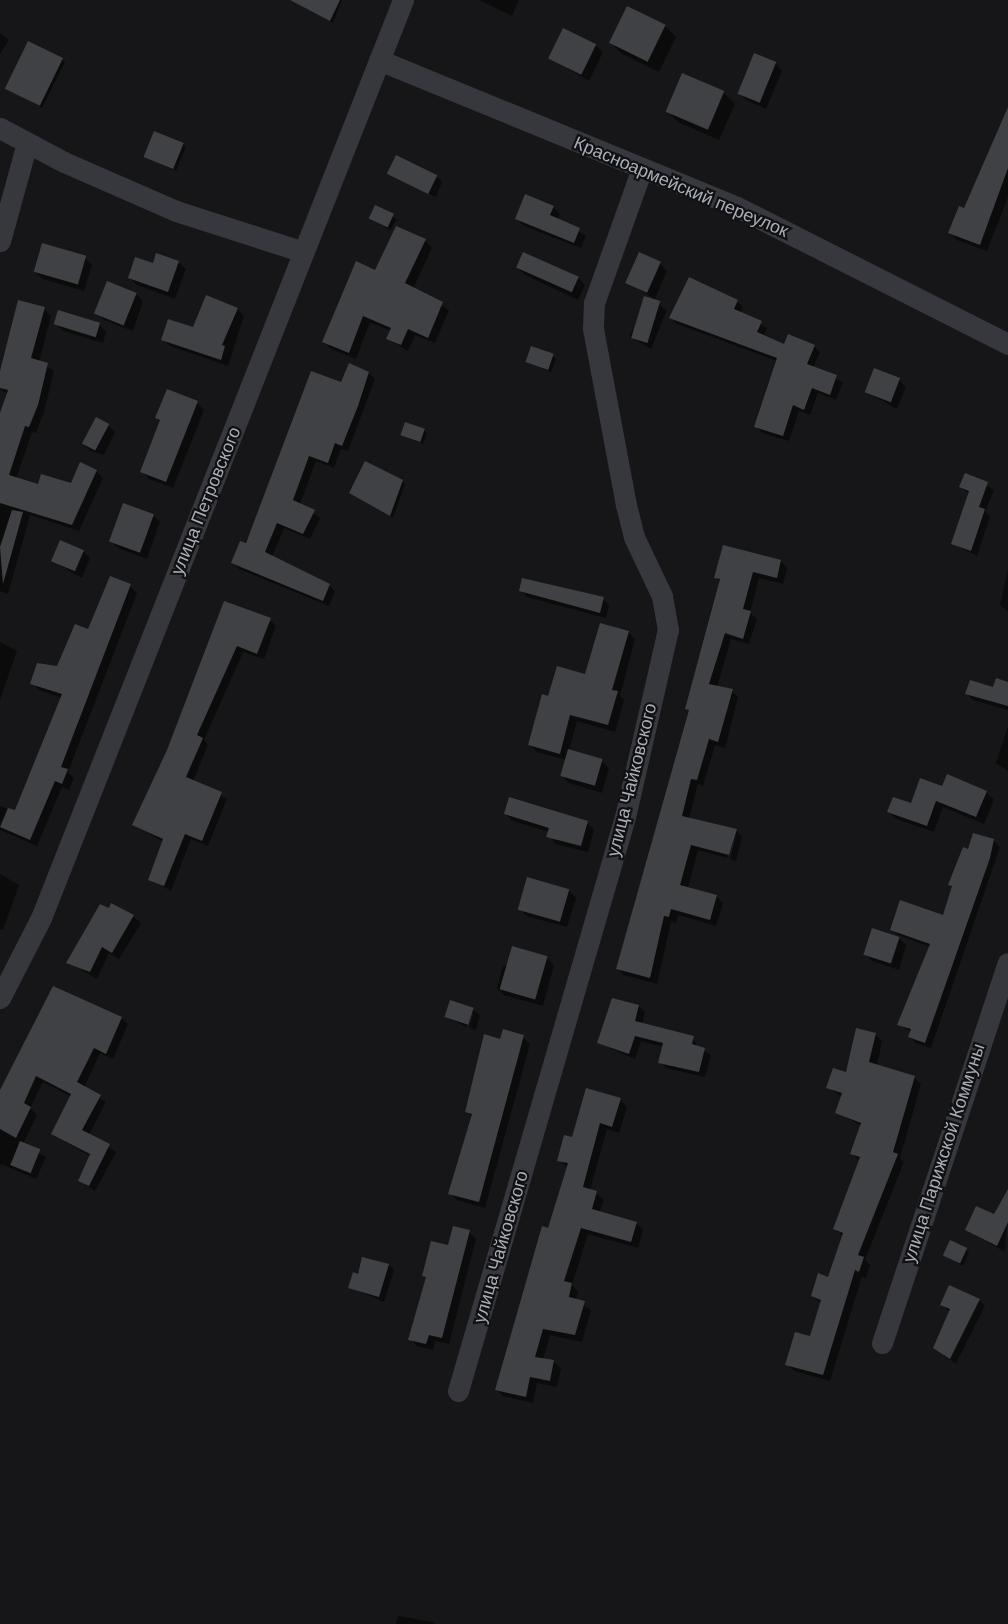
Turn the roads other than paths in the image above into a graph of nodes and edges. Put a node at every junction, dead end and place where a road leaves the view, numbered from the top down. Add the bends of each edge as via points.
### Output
1 (403, 0) edge
2 (379, 60) junction
3 (0, 128) edge
4 (27, 143) junction
5 (642, 168) junction
6 (0, 241) edge
7 (304, 252) junction
8 (1008, 344) edge
9 (1008, 963) edge
10 (0, 999) edge
11 (882, 1343) dead end
12 (458, 1391) dead end

1 - 2 street, улица Петровского
2 - 5 street, Красноармейский переулок
2 - 7 street, улица Петровского
3 - 4 street
4 - 6 street
4 - 7 street via 176,211
5 - 8 street, Красноармейский переулок via 737,207
5 - 12 street, улица Чайковского via 594,303 593,328 626,505 634,537 662,596 668,630 625,817
7 - 10 street, улица Петровского via 41,918
9 - 11 street, улица Парижской Коммуны

